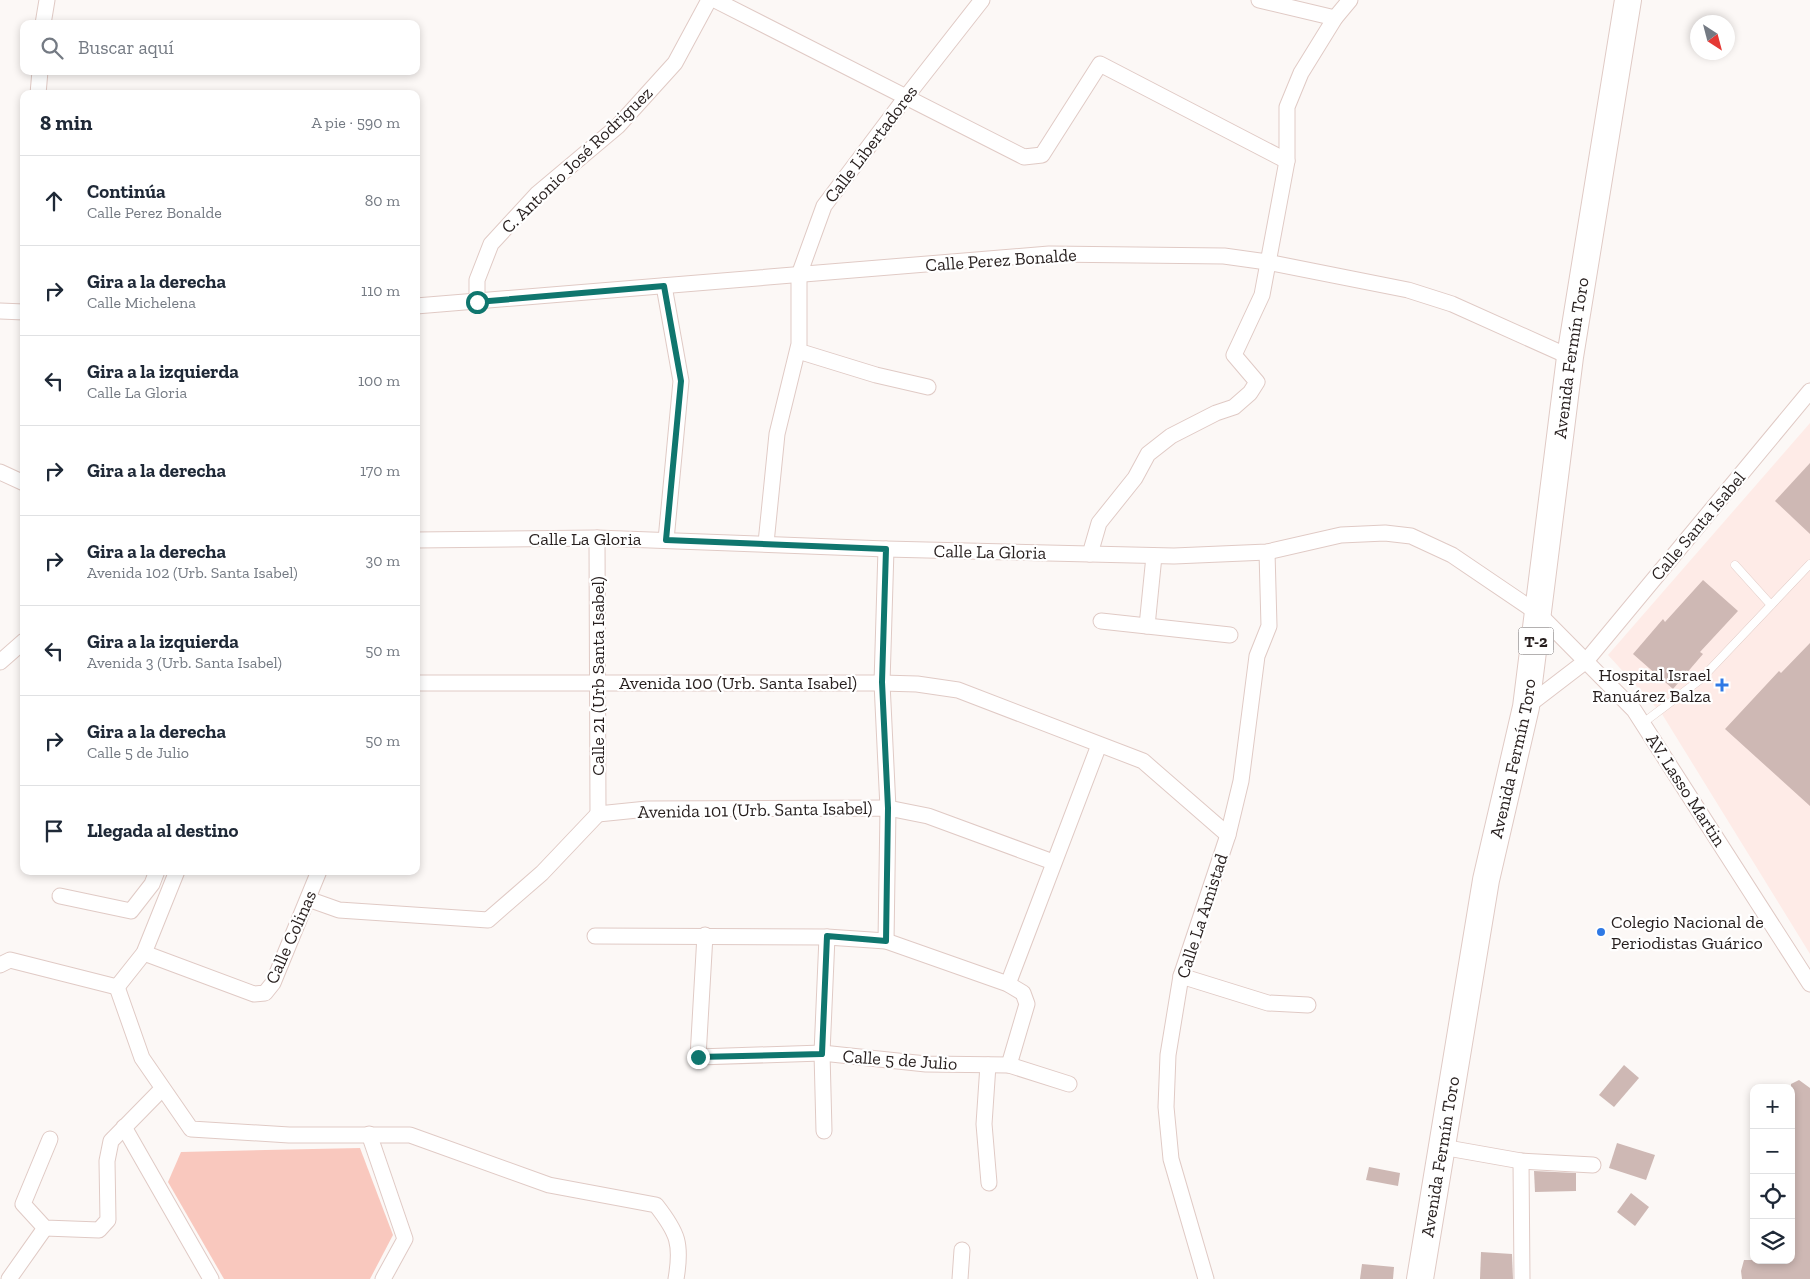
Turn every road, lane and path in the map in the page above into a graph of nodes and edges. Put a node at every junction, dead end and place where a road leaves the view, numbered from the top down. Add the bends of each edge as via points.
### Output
1 (46, 0) edge
2 (709, 0) edge
3 (715, 0) edge
4 (982, 0) edge
5 (1259, 0) edge
6 (1350, 0) edge
7 (1628, 0) edge
8 (1335, 18) junction
9 (44, 20) edge
10 (40, 75) edge
11 (38, 90) edge
12 (906, 97) junction
13 (1287, 161) junction
14 (1267, 262) junction
15 (799, 275) junction
16 (664, 286) junction
17 (477, 302) junction
18 (420, 306) edge
19 (0, 311) edge
20 (20, 312) edge
21 (798, 351) junction
22 (1570, 356) junction
23 (928, 387) dead end
24 (1810, 391) edge
25 (0, 472) edge
26 (20, 481) edge
27 (598, 538) junction
28 (420, 540) edge
29 (666, 540) junction
30 (766, 543) junction
31 (886, 549) junction
32 (1267, 552) junction
33 (1090, 554) junction
34 (1154, 556) junction
35 (1810, 564) edge
36 (1735, 565) dead end
37 (1802, 573) junction
38 (1810, 578) edge
39 (1771, 605) junction
40 (1540, 614) junction
41 (1101, 621) dead end
42 (1147, 626) junction
43 (1230, 635) dead end
44 (20, 644) edge
45 (1586, 661) junction
46 (0, 662) edge
47 (882, 682) junction
48 (420, 683) edge
49 (598, 683) junction
50 (1526, 707) junction
51 (1643, 723) junction
52 (1099, 745) junction
53 (888, 808) junction
54 (598, 814) junction
55 (1228, 835) junction
56 (1053, 862) junction
57 (155, 875) edge
58 (175, 875) edge
59 (317, 875) edge
60 (60, 896) dead end
61 (308, 899) junction
62 (705, 935) junction
63 (595, 936) dead end
64 (827, 936) junction
65 (886, 941) junction
66 (144, 953) junction
67 (0, 965) edge
68 (1181, 976) junction
69 (1008, 984) junction
70 (1810, 984) edge
71 (117, 987) junction
72 (1308, 1005) dead end
73 (822, 1054) junction
74 (988, 1065) junction
75 (1009, 1065) junction
76 (1069, 1084) dead end
77 (162, 1089) junction
78 (124, 1127) junction
79 (824, 1131) dead end
80 (369, 1134) junction
81 (50, 1139) dead end
82 (1442, 1147) junction
83 (1521, 1161) junction
84 (1593, 1165) dead end
85 (989, 1183) dead end
86 (45, 1228) junction
87 (962, 1250) dead end
88 (9, 1279) edge
89 (211, 1279) edge
90 (383, 1279) edge
91 (676, 1279) edge
92 (960, 1279) edge
93 (1206, 1279) edge
94 (1420, 1279) edge
95 (1522, 1279) edge

1 - 9 street
2 - 17 street, C. Antonio José Rodriguez via 669,70 618,126 537,194 491,244 478,280
3 - 12 street
4 - 12 street, Calle Libertadores
5 - 8 street
6 - 8 street
7 - 22 highway, Avenida Fermín Toro / T-2
8 - 13 street via 1301,73 1288,107
10 - 11 street
12 - 13 street via 1024,157 1042,154 1100,64
12 - 15 street, Calle Libertadores via 824,206
13 - 14 street
14 - 15 street, Calle Perez Bonalde via 1224,256 1049,254
14 - 22 street, Calle Perez Bonalde via 1408,290 1452,304
14 - 33 street via 1262,295 1234,355 1257,382 1234,407 1171,436 1148,454 1135,478 1099,524
15 - 16 street, Calle Perez Bonalde
15 - 21 street, Calle Libertadores
16 - 17 street, Calle Perez Bonalde
16 - 29 street via 681,381
17 - 18 street, Calle Perez Bonalde
19 - 20 street
21 - 23 street
21 - 30 street, Calle Libertadores via 777,434
22 - 40 highway, Avenida Fermín Toro / T-2
24 - 45 street, Calle Santa Isabel
25 - 26 street
27 - 28 street, Calle La Gloria
27 - 29 street, Calle La Gloria
27 - 49 street, Calle 21 (Urb Santa Isabel)
29 - 30 street, Calle La Gloria
30 - 31 street, Calle La Gloria
31 - 33 street, Calle La Gloria
31 - 47 street
32 - 34 street, Calle La Gloria
32 - 40 street, Calle La Gloria via 1341,535 1385,533 1411,536 1452,555
32 - 55 street, Calle La Amistad via 1269,626 1257,656 1241,780
33 - 34 street, Calle La Gloria
34 - 42 street
35 - 37 lane
36 - 39 lane
37 - 38 lane
37 - 39 lane
39 - 51 lane via 1701,680
40 - 45 street, AV. Lasso Martin
40 - 50 highway, Avenida Fermín Toro / T-2
41 - 42 street
42 - 43 street
44 - 46 street
45 - 50 street, Calle Santa Isabel
45 - 51 street, AV. Lasso Martin
47 - 49 street, Avenida 100 (Urb. Santa Isabel)
47 - 52 street, Avenida 100 (Urb. Santa Isabel) via 958,690
47 - 53 street
48 - 49 street, Avenida 100 (Urb. Santa Isabel)
49 - 54 street, Calle 21 (Urb Santa Isabel)
50 - 82 highway, Avenida Fermín Toro / T-2 via 1486,880
51 - 70 street, AV. Lasso Martin
52 - 55 street, Avenida 100 (Urb. Santa Isabel) via 1143,761
52 - 56 street
53 - 54 street, Avenida 101 (Urb. Santa Isabel) via 647,809
53 - 56 street, Avenida 101 (Urb. Santa Isabel) via 928,816
53 - 65 street
54 - 61 street via 542,873 488,920 339,910
55 - 68 street, Calle La Amistad
56 - 69 street
57 - 60 street via 131,911
58 - 66 street
59 - 61 street, Calle Colinas
61 - 66 street, Calle Colinas via 273,983 265,993 254,994
62 - 63 street
62 - 64 street
62 - 73 street, Calle 5 de Julio via 698,1057
64 - 65 street
64 - 73 street
65 - 69 street
66 - 71 street
67 - 71 street via 10,960
68 - 72 street via 1268,1003
68 - 93 street, Calle La Amistad via 1168,1055 1166,1107 1172,1159
69 - 75 street via 1023,993 1027,1004
71 - 77 street via 142,1058
73 - 74 street, Calle 5 de Julio via 926,1064
73 - 79 street
74 - 75 street, Calle 5 de Julio
74 - 85 street via 984,1124
75 - 76 street, Calle 5 de Julio
77 - 78 street
77 - 80 street via 191,1129 289,1135
78 - 86 street via 111,1141 107,1161 108,1220 99,1230
78 - 89 street
80 - 90 street via 405,1239
80 - 91 street via 410,1135 549,1185 656,1205 670,1223 681,1253
81 - 86 street via 23,1204
82 - 83 street
82 - 94 highway, Avenida Fermín Toro / T-2
83 - 84 street
83 - 95 street
86 - 88 street
87 - 92 street

